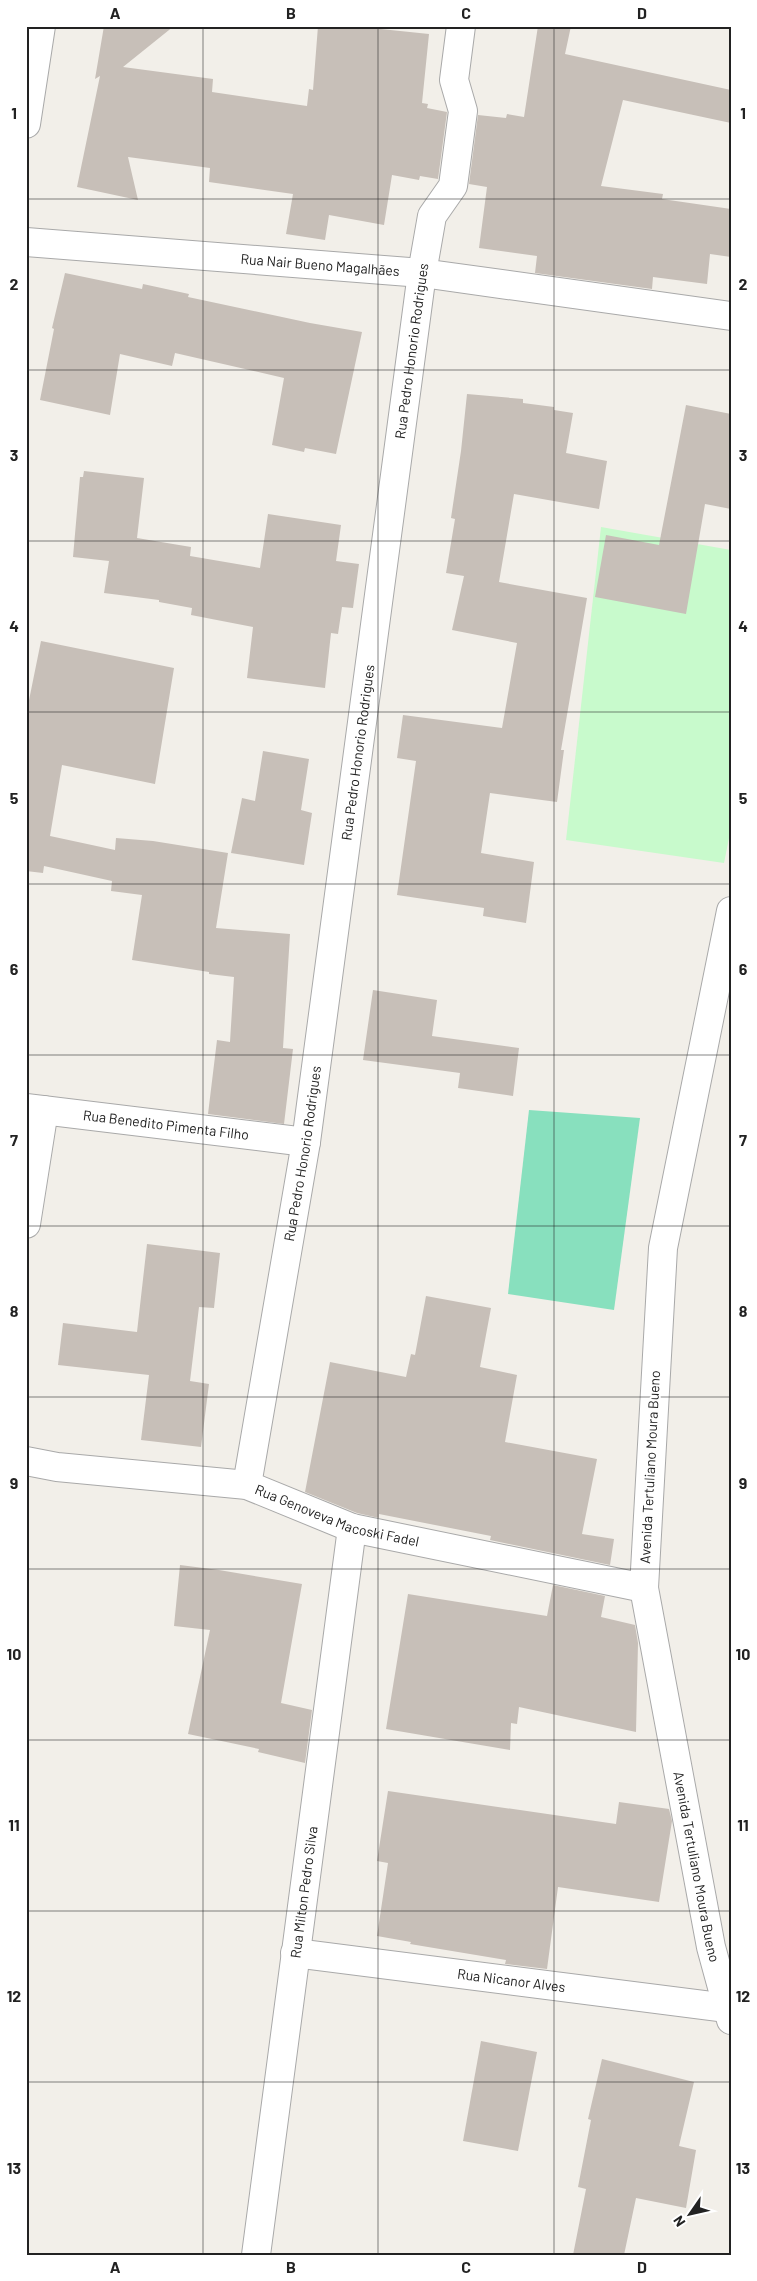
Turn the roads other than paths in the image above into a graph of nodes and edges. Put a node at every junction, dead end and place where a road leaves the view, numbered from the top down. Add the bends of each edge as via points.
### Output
1 (41, 26) edge
2 (462, 26) edge
3 (26, 124) edge
4 (26, 242) edge
5 (422, 272) junction
6 (731, 316) edge
7 (731, 911) edge
8 (35, 1109) edge
9 (306, 1142) junction
10 (26, 1224) edge
11 (26, 1461) edge
12 (247, 1485) junction
13 (352, 1528) junction
14 (644, 1588) junction
15 (294, 1953) junction
16 (729, 2014) edge
17 (256, 2255) edge

1 - 3 street
2 - 5 street, Rua Pedro Honorio Rodrigues via 454,80 463,111 453,186 432,216
4 - 5 street, Rua Nair Bueno Magalhães
5 - 6 street, Rua Nair Bueno Magalhães
5 - 9 street, Rua Pedro Honorio Rodrigues
7 - 14 street, Avenida Tertuliano Moura Bueno via 663,1248
8 - 9 street, Rua Benedito Pimenta Filho
8 - 10 street
9 - 12 street, Rua Pedro Honorio Rodrigues
11 - 12 street, Rua Genoveva Macoski Fadel via 57,1467
12 - 13 street, Rua Genoveva Macoski Fadel
13 - 14 street, Rua Genoveva Macoski Fadel
13 - 15 street, Rua Milton Pedro Silva
14 - 16 street, Avenida Tertuliano Moura Bueno via 711,1946
15 - 16 street, Rua Nicanor Alves
15 - 17 street, Rua Milton Pedro Silva

